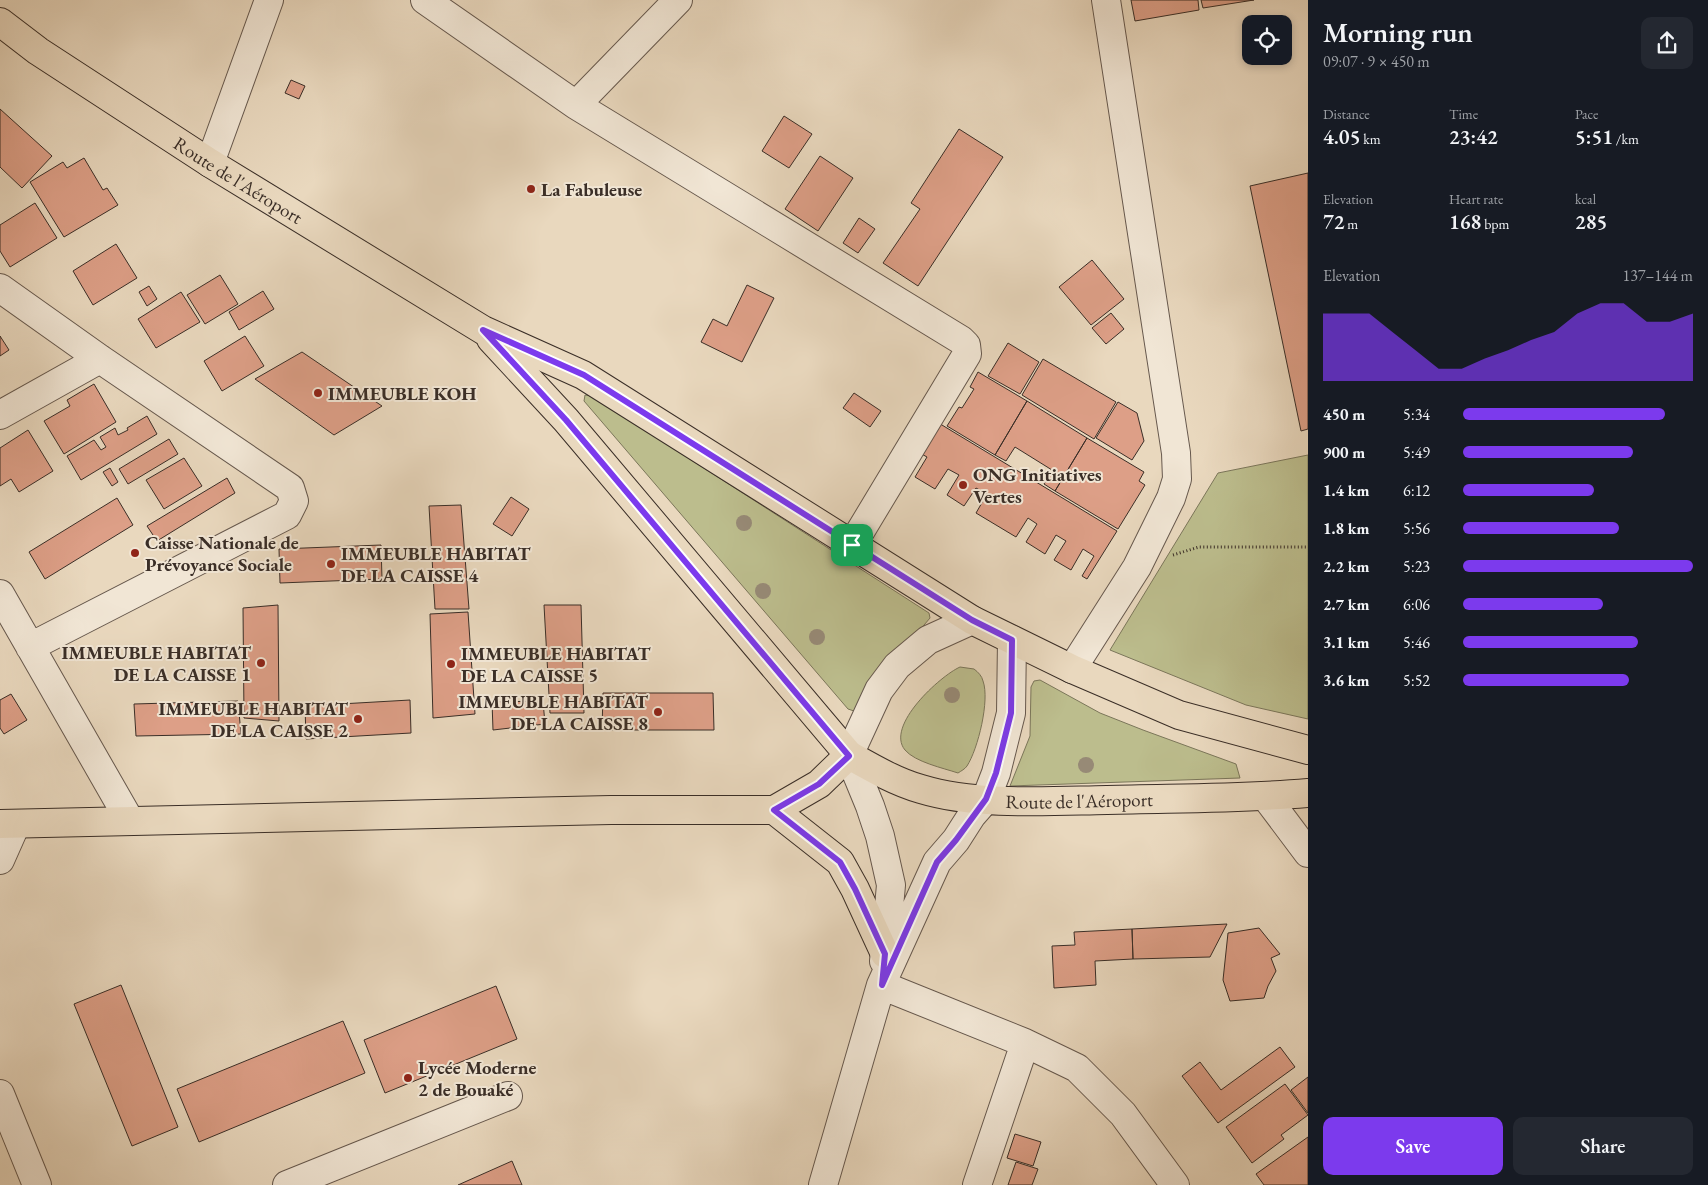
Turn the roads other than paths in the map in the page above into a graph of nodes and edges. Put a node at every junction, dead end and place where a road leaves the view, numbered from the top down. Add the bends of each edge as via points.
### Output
1 (268, 0) edge
2 (425, 0) edge
3 (678, 0) edge
4 (1106, 0) edge
5 (0, 22) edge
6 (576, 105) junction
7 (210, 163) junction
8 (0, 288) edge
9 (483, 330) junction
10 (100, 359) junction
11 (0, 415) edge
12 (852, 545) junction
13 (0, 594) edge
14 (972, 620) junction
15 (1012, 640) junction
16 (30, 647) junction
17 (1072, 669) junction
18 (1308, 750) edge
19 (849, 756) junction
20 (1308, 793) edge
21 (1266, 797) junction
22 (986, 799) junction
23 (774, 810) junction
24 (130, 821) junction
25 (8, 824) edge
26 (1308, 853) edge
27 (0, 860) edge
28 (885, 954) junction
29 (882, 985) junction
30 (1025, 1043) junction
31 (0, 1094) edge
32 (508, 1096) dead end
33 (37, 1185) edge
34 (288, 1185) edge
35 (823, 1185) edge
36 (977, 1185) edge
37 (1175, 1185) edge

1 - 7 street
2 - 6 street
3 - 6 street
4 - 17 street via 1176,453 1177,479 1137,567
5 - 7 main road, Route de l'Aéroport via 38,52
6 - 12 street via 966,345 968,354
7 - 9 main road, Route de l'Aéroport
8 - 10 street
9 - 12 main road, Route de l'Aéroport via 584,375
9 - 19 main road, Route de l'Aéroport via 566,420
10 - 11 street
10 - 16 street via 290,488 294,501 288,515
12 - 14 main road, Route de l'Aéroport
13 - 16 street
14 - 15 main road, Route de l'Aéroport
14 - 19 street via 928,640 898,666 879,690
15 - 17 main road, Route de l'Aéroport
15 - 22 street via 1011,713
16 - 24 street
17 - 18 main road, Route de l'Aéroport via 1180,715
19 - 22 main road, Route de l'Aéroport via 921,789 954,797
19 - 23 main road via 819,784
19 - 28 street via 873,813 891,885
20 - 21 main road, Route de l'Aéroport
21 - 22 main road, Route de l'Aéroport
21 - 26 street
22 - 29 street via 937,862
23 - 24 main road via 612,810
23 - 28 main road via 840,862
24 - 25 main road
25 - 27 street
28 - 29 street
29 - 30 street
29 - 35 street
30 - 36 street
30 - 37 street via 1077,1068 1123,1114
31 - 33 street
32 - 34 street

